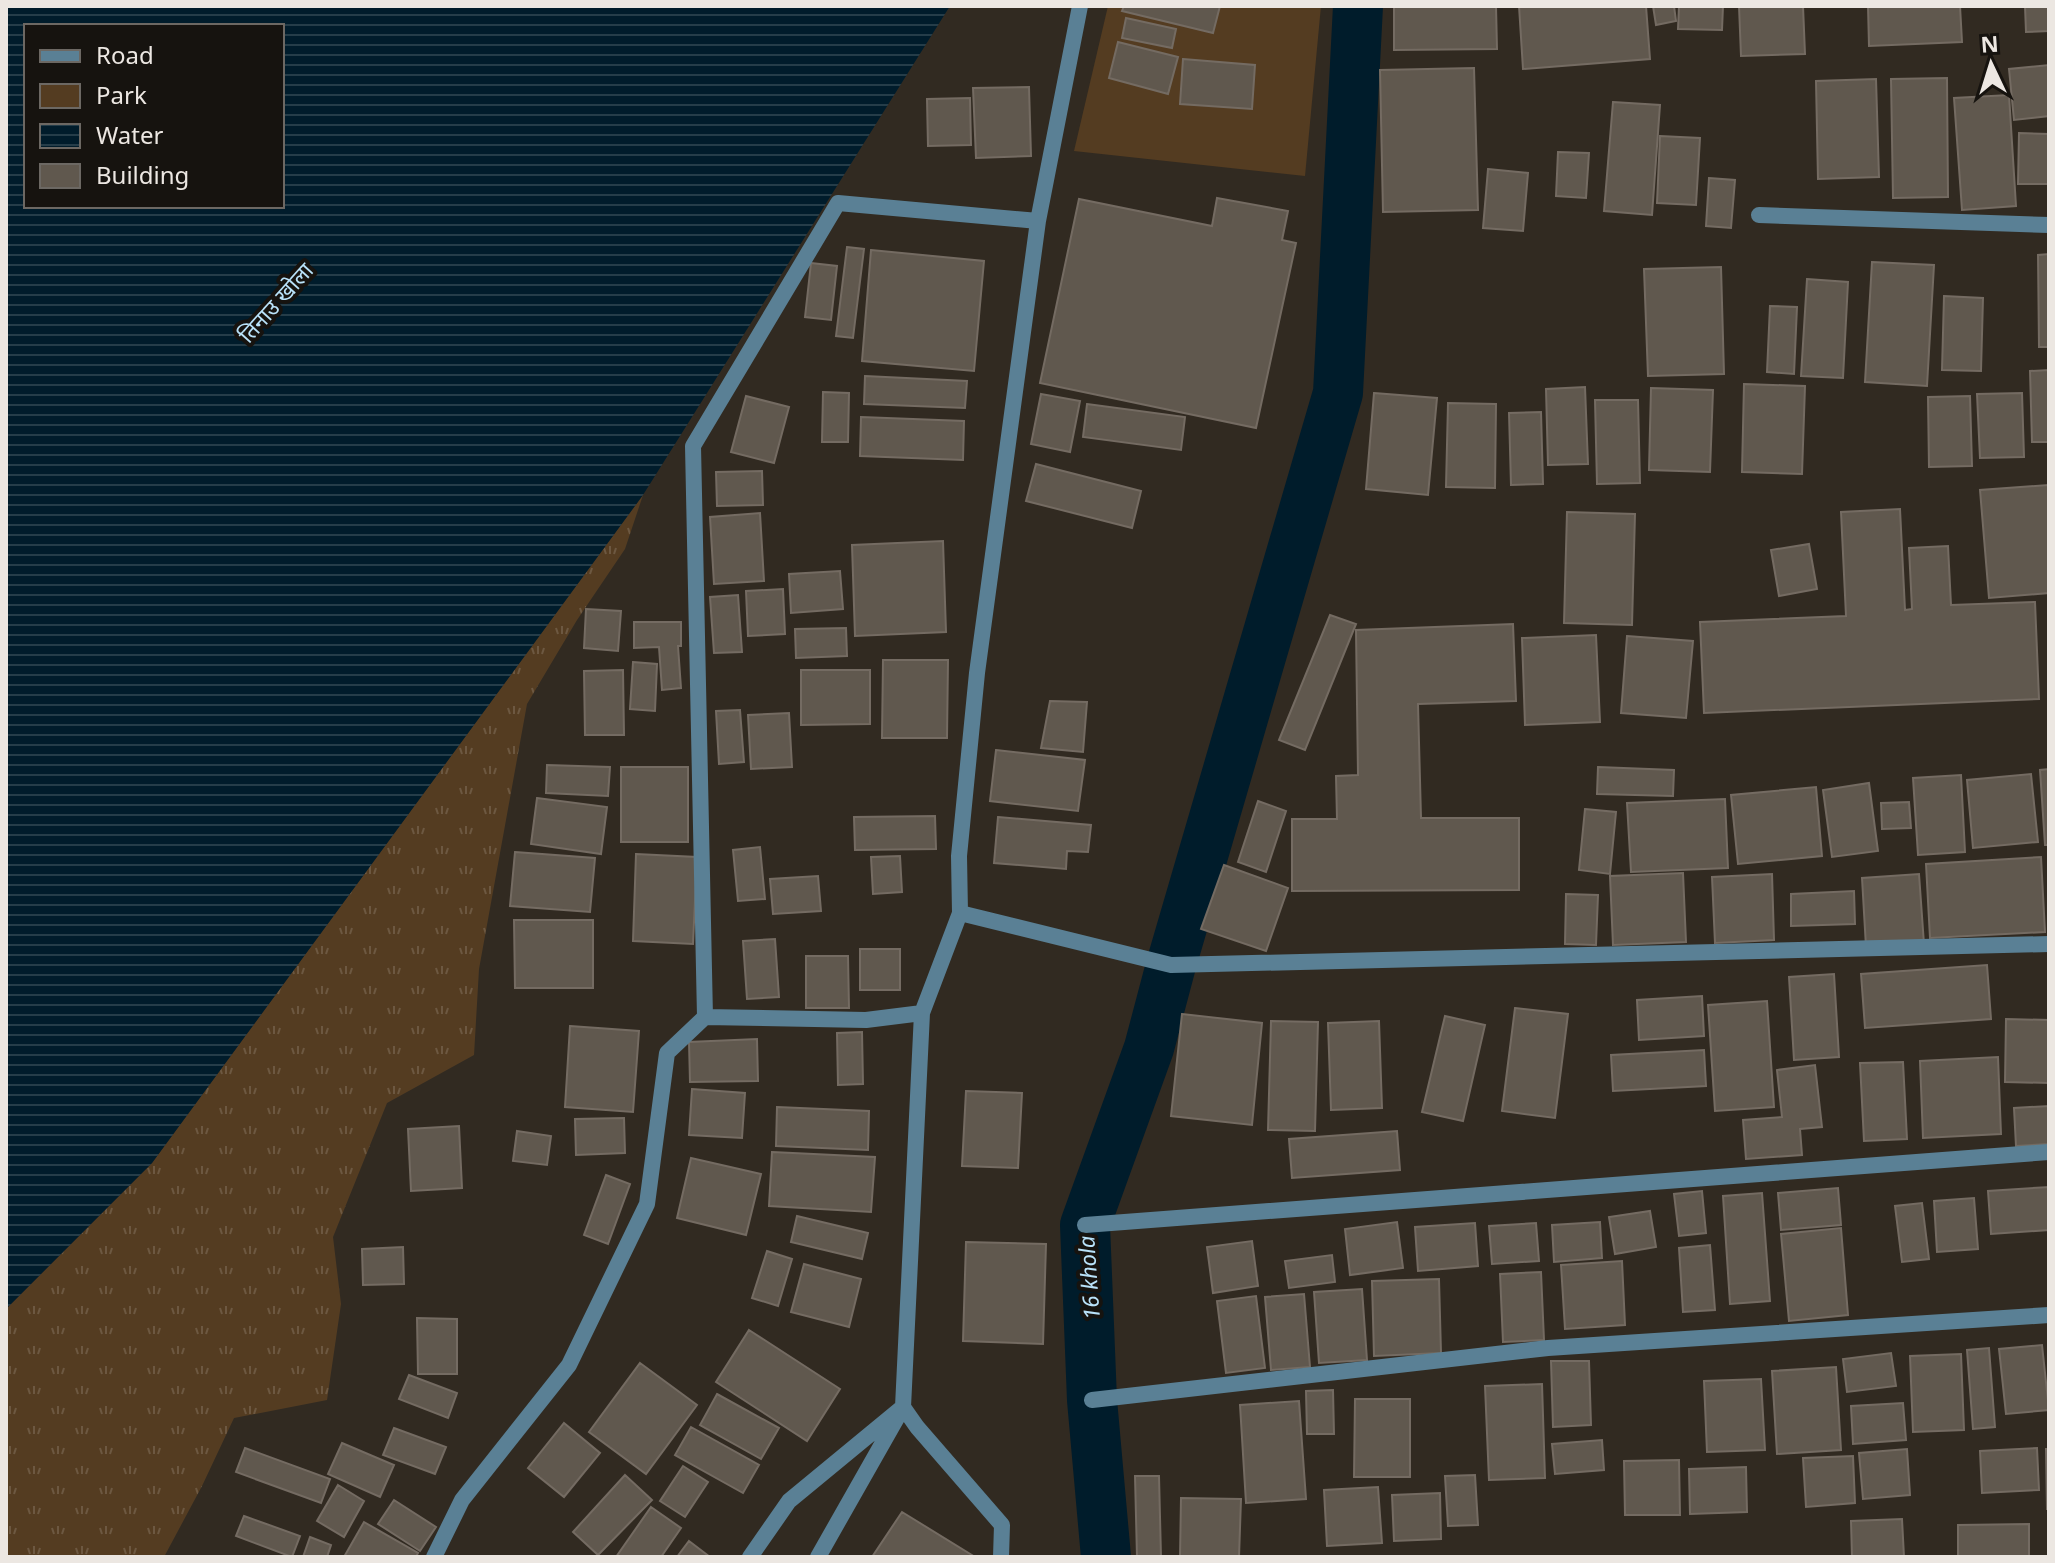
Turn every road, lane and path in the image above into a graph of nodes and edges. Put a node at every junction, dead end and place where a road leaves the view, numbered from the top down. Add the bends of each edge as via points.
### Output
1 (1080, 6) edge
2 (1759, 215) dead end
3 (1038, 221) junction
4 (2049, 225) edge
5 (960, 913) junction
6 (2049, 944) edge
7 (922, 1013) junction
8 (705, 1017) junction
9 (2049, 1152) edge
10 (1085, 1225) dead end
11 (2049, 1315) edge
12 (1092, 1400) dead end
13 (903, 1407) junction
14 (434, 1557) edge
15 (750, 1557) edge
16 (818, 1557) edge
17 (1001, 1557) edge

1 - 3 street
2 - 4 street
3 - 5 street via 977,673 959,856
3 - 8 street via 838,203 693,446
5 - 6 street via 1171,965
5 - 7 street
7 - 8 street via 866,1020
7 - 13 street
8 - 14 street via 667,1053 647,1204 569,1365 462,1500
9 - 10 street
11 - 12 street via 1548,1348
13 - 15 street via 789,1501
13 - 16 street
13 - 17 street via 1002,1525

